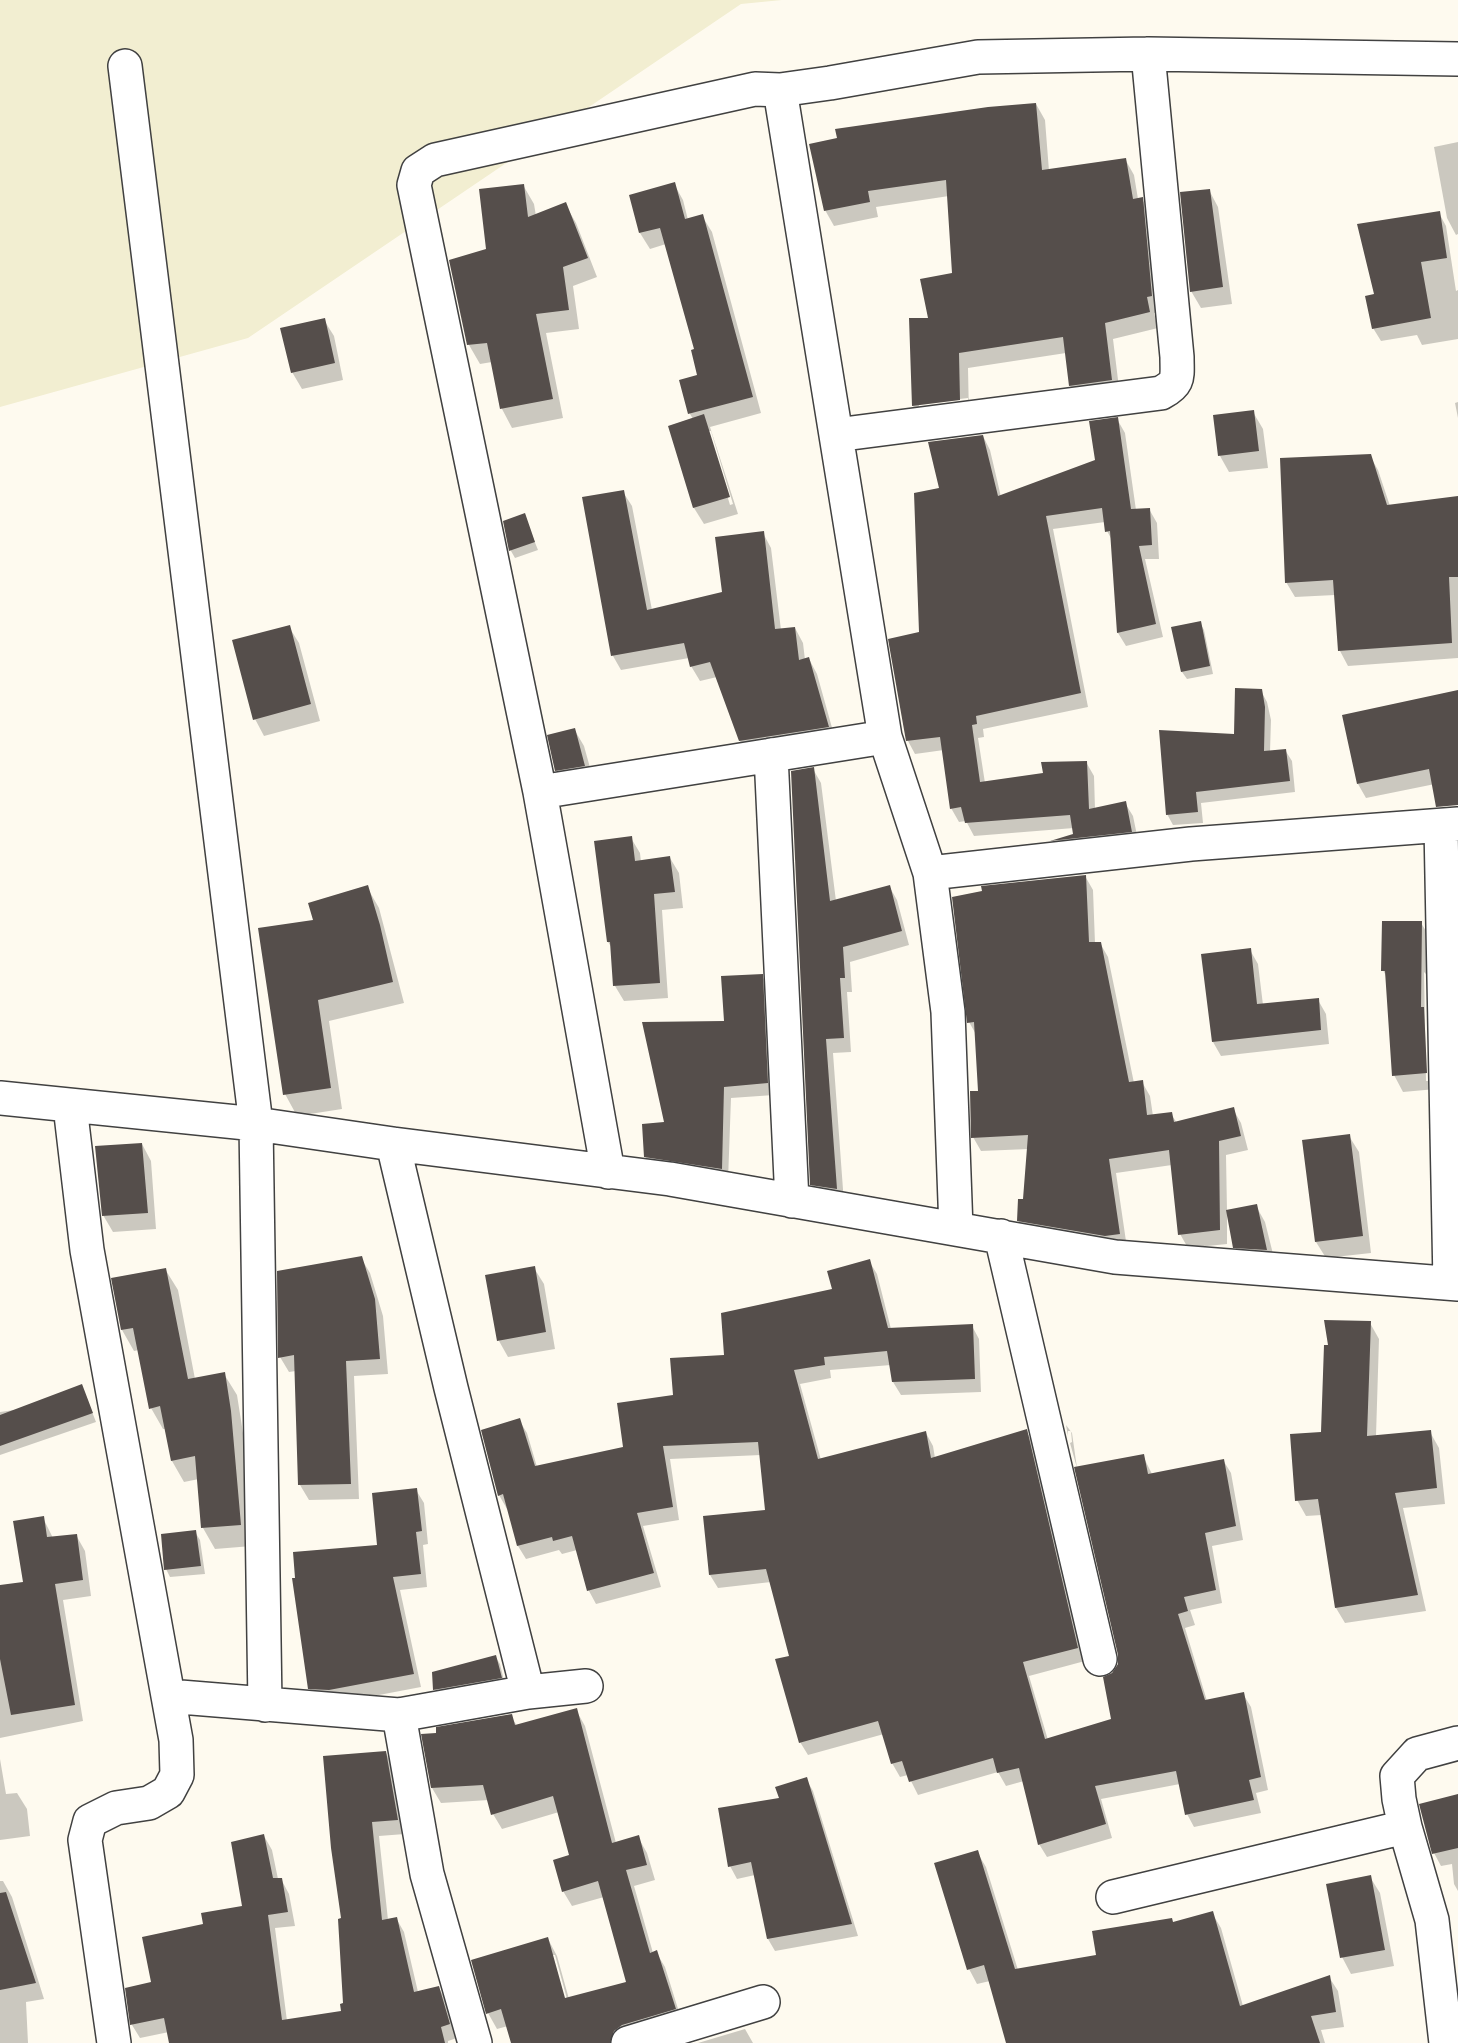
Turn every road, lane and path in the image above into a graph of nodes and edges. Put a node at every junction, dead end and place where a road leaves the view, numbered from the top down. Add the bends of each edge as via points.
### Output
1 (1148, 54) junction
2 (1458, 59) edge
3 (125, 66) dead end
4 (780, 90) junction
5 (836, 435) junction
6 (885, 737) junction
7 (771, 755) junction
8 (540, 792) junction
9 (1450, 825) edge
10 (930, 873) junction
11 (0, 1098) edge
12 (70, 1106) junction
13 (256, 1124) junction
14 (393, 1144) junction
15 (608, 1172) junction
16 (792, 1201) junction
17 (956, 1229) junction
18 (1001, 1236) junction
19 (1454, 1283) edge
20 (1100, 1659) dead end
21 (586, 1686) dead end
22 (528, 1692) junction
23 (168, 1696) junction
24 (265, 1705) junction
25 (399, 1715) junction
26 (1458, 1743) edge
27 (1405, 1827) junction
28 (1113, 1897) dead end
29 (763, 2002) dead end
30 (114, 2043) edge
31 (475, 2043) edge
32 (628, 2043) edge
33 (1446, 2043) edge

1 - 2 street
1 - 4 street via 978,57
1 - 5 street via 1177,380 1161,393
3 - 13 street
4 - 5 street
4 - 8 street via 755,89 435,160 418,171 414,185
5 - 6 street
6 - 7 street
6 - 10 street
7 - 8 street
7 - 16 street
8 - 15 street
9 - 10 street via 1191,844
9 - 19 street
10 - 17 street via 948,1012
11 - 12 street
12 - 13 street
12 - 23 street via 87,1251
13 - 14 street
13 - 24 street
14 - 15 street
14 - 22 street
15 - 16 street
16 - 17 street
17 - 18 street
18 - 19 street via 1115,1257
18 - 20 street
21 - 22 street
22 - 25 street
23 - 24 street
23 - 30 street via 177,1775 168,1792 149,1803 116,1808 90,1821 85,1840
24 - 25 street
25 - 31 street via 428,1874
26 - 27 street via 1417,1754 1397,1776
27 - 28 street
27 - 33 street via 1432,1920
29 - 32 street

